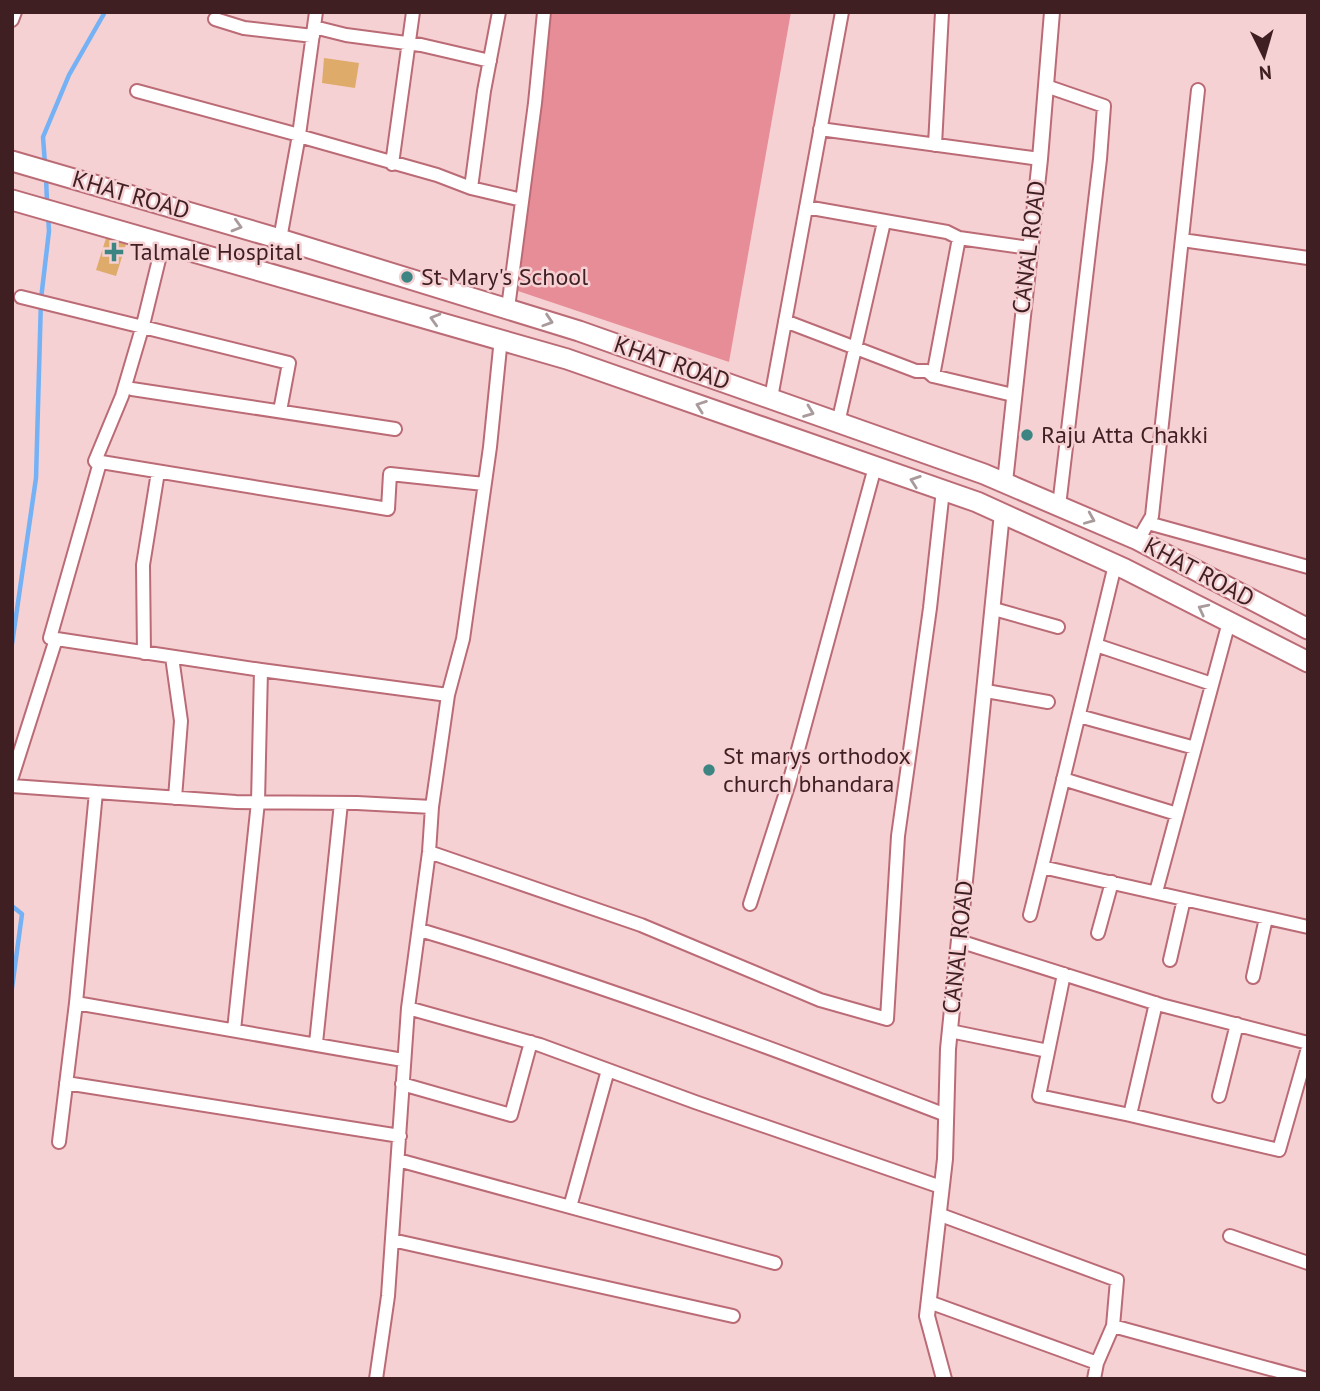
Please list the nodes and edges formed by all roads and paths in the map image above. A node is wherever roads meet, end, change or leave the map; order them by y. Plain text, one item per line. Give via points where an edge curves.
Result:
1 (15, 12) edge
2 (316, 12) edge
3 (413, 12) edge
4 (499, 12) edge
5 (544, 12) edge
6 (842, 12) edge
7 (942, 12) edge
8 (1052, 12) edge
9 (215, 19) dead end
10 (12, 20) edge
11 (313, 31) junction
12 (409, 44) junction
13 (490, 61) junction
14 (1046, 86) junction
15 (1198, 90) dead end
16 (137, 91) dead end
17 (820, 130) junction
18 (299, 136) junction
19 (935, 145) junction
20 (1040, 159) junction
21 (20, 163) edge
22 (392, 164) junction
23 (471, 188) junction
24 (522, 200) junction
25 (16, 201) edge
26 (806, 207) junction
27 (884, 222) junction
28 (959, 237) junction
29 (280, 239) junction
30 (1182, 240) junction
31 (163, 243) junction
32 (1029, 247) junction
33 (1308, 258) edge
34 (21, 297) dead end
35 (508, 308) junction
36 (785, 321) junction
37 (143, 325) junction
38 (501, 338) junction
39 (854, 349) junction
40 (933, 376) junction
41 (125, 386) junction
42 (1013, 395) junction
43 (771, 398) junction
44 (281, 411) junction
45 (838, 423) junction
46 (395, 429) dead end
47 (95, 461) junction
48 (875, 467) junction
49 (158, 472) junction
50 (1004, 482) junction
51 (484, 484) junction
52 (943, 490) junction
53 (1060, 506) junction
54 (1002, 513) junction
55 (1143, 531) junction
56 (1115, 565) junction
57 (1308, 567) edge
58 (994, 609) junction
59 (1229, 622) junction
60 (1058, 627) dead end
61 (1308, 629) edge
62 (56, 639) junction
63 (1096, 645) junction
64 (144, 653) junction
65 (172, 657) junction
66 (1308, 663) edge
67 (261, 670) junction
68 (1212, 684) junction
69 (986, 691) junction
70 (448, 695) junction
71 (1048, 702) dead end
72 (1079, 716) junction
73 (1195, 748) junction
74 (12, 777) edge
75 (1063, 779) junction
76 (12, 786) edge
77 (96, 792) junction
78 (176, 798) junction
79 (258, 802) junction
80 (341, 803) junction
81 (432, 807) junction
82 (1177, 814) junction
83 (429, 852) junction
84 (1042, 867) junction
85 (1112, 882) junction
86 (1156, 892) junction
87 (1184, 899) junction
88 (750, 904) dead end
89 (1031, 915) dead end
90 (1266, 918) junction
91 (1308, 927) edge
92 (420, 930) junction
93 (1098, 933) dead end
94 (959, 942) junction
95 (1170, 960) dead end
96 (1064, 974) junction
97 (1253, 977) dead end
98 (76, 1003) junction
99 (1156, 1003) junction
100 (408, 1008) junction
101 (1237, 1024) junction
102 (234, 1030) junction
103 (950, 1031) junction
104 (531, 1042) junction
105 (316, 1043) junction
106 (1308, 1045) edge
107 (1048, 1051) junction
108 (403, 1060) junction
109 (608, 1070) junction
110 (66, 1083) junction
111 (402, 1084) junction
112 (1219, 1096) dead end
113 (946, 1115) junction
114 (1130, 1115) junction
115 (400, 1136) junction
116 (59, 1142) dead end
117 (398, 1160) junction
118 (941, 1186) junction
119 (570, 1207) junction
120 (938, 1214) junction
121 (1230, 1236) dead end
122 (392, 1240) junction
123 (1308, 1263) edge
124 (775, 1264) dead end
125 (929, 1303) junction
126 (733, 1316) dead end
127 (1113, 1326) junction
128 (1097, 1363) junction
129 (376, 1379) edge
130 (944, 1379) edge
131 (1094, 1379) edge
132 (1307, 1379) edge

1 - 10 street
2 - 11 street
3 - 12 street
4 - 13 street
5 - 24 street
6 - 17 street
7 - 19 street
8 - 14 street, CANAL ROAD
9 - 11 street via 244,28
11 - 12 street
11 - 18 street
12 - 13 street
12 - 22 street
13 - 23 street
14 - 20 street, CANAL ROAD
14 - 53 street via 1104,106
15 - 30 street
16 - 18 street
17 - 19 street
17 - 26 street
18 - 22 street
18 - 29 street
19 - 20 street
20 - 32 street, CANAL ROAD
21 -> 29 highway, KHAT ROAD
22 - 23 street
23 - 24 street
24 - 35 street
25 - 31 highway, KHAT ROAD
26 - 27 street
26 - 36 street
27 - 28 street
27 - 39 street
28 - 32 street
28 - 40 street
29 - 35 highway, KHAT ROAD
30 - 33 street
30 - 55 street via 1152,516
31 - 37 street
38 -> 31 highway, KHAT ROAD
32 - 42 street, CANAL ROAD
34 - 37 street
35 - 38 highway
35 -> 43 highway, KHAT ROAD
36 - 39 street
36 - 43 street
37 - 41 street
37 - 44 street via 289,362
48 -> 38 highway, KHAT ROAD
38 - 51 street
39 - 40 street
39 - 45 street
40 - 42 street
41 - 44 street
41 - 47 street
42 - 50 street, CANAL ROAD
43 -> 45 highway, KHAT ROAD
44 - 46 street
45 - 50 highway, KHAT ROAD
47 - 49 street
47 - 62 street via 99,466 50,638
52 -> 48 highway, KHAT ROAD
48 - 88 street via 789,783
49 - 51 street via 388,509 390,474
49 - 64 street via 143,565
50 - 53 highway, KHAT ROAD
50 - 54 highway
51 - 70 street via 463,639
52 - 54 highway, KHAT ROAD
52 - 83 street via 898,835 887,1019 820,1000 640,925
53 -> 55 highway, KHAT ROAD
54 - 56 highway, KHAT ROAD
54 - 58 street, CANAL ROAD
55 - 57 street
55 - 61 highway, KHAT ROAD
59 -> 56 highway, KHAT ROAD
56 - 63 street
58 - 60 street
58 - 69 street, CANAL ROAD
59 - 66 highway, KHAT ROAD
59 - 68 street
62 - 64 street
62 - 74 street
63 - 68 street
63 - 72 street
64 - 65 street
65 - 67 street
65 - 78 street via 181,721
67 - 70 street
67 - 79 street
68 - 73 street
69 - 71 street
69 - 94 street, CANAL ROAD
70 - 81 street
72 - 73 street
72 - 75 street
73 - 82 street
75 - 82 street
75 - 84 street
76 - 77 street
77 - 78 street
77 - 98 street
78 - 79 street
79 - 80 street
79 - 102 street
80 - 81 street
80 - 105 street
81 - 83 street
82 - 86 street
83 - 92 street
84 - 85 street
84 - 89 street
85 - 86 street
85 - 93 street
86 - 87 street
87 - 90 street
87 - 95 street
90 - 91 street
90 - 97 street
92 - 100 street
92 - 113 street via 648,1004
94 - 96 street
94 - 103 street, CANAL ROAD
96 - 99 street
96 - 107 street
98 - 102 street
98 - 110 street
99 - 101 street
99 - 114 street
100 - 104 street
100 - 108 street
101 - 106 street
101 - 112 street
102 - 105 street
103 - 107 street
103 - 113 street, CANAL ROAD
104 - 109 street
104 - 111 street via 511,1115
105 - 108 street
106 - 114 street via 1279,1150
107 - 114 street via 1039,1097
108 - 111 street
109 - 118 street
109 - 119 street
110 - 115 street
110 - 116 street
111 - 115 street
113 - 118 street, CANAL ROAD
115 - 117 street
117 - 119 street
117 - 122 street
118 - 120 street, CANAL ROAD
119 - 124 street
120 - 125 street, CANAL ROAD
120 - 127 street via 1116,1280
121 - 123 street
122 - 126 street
122 - 129 street
125 - 128 street
125 - 130 street, CANAL ROAD via 927,1316
127 - 128 street
127 - 132 street
128 - 131 street

